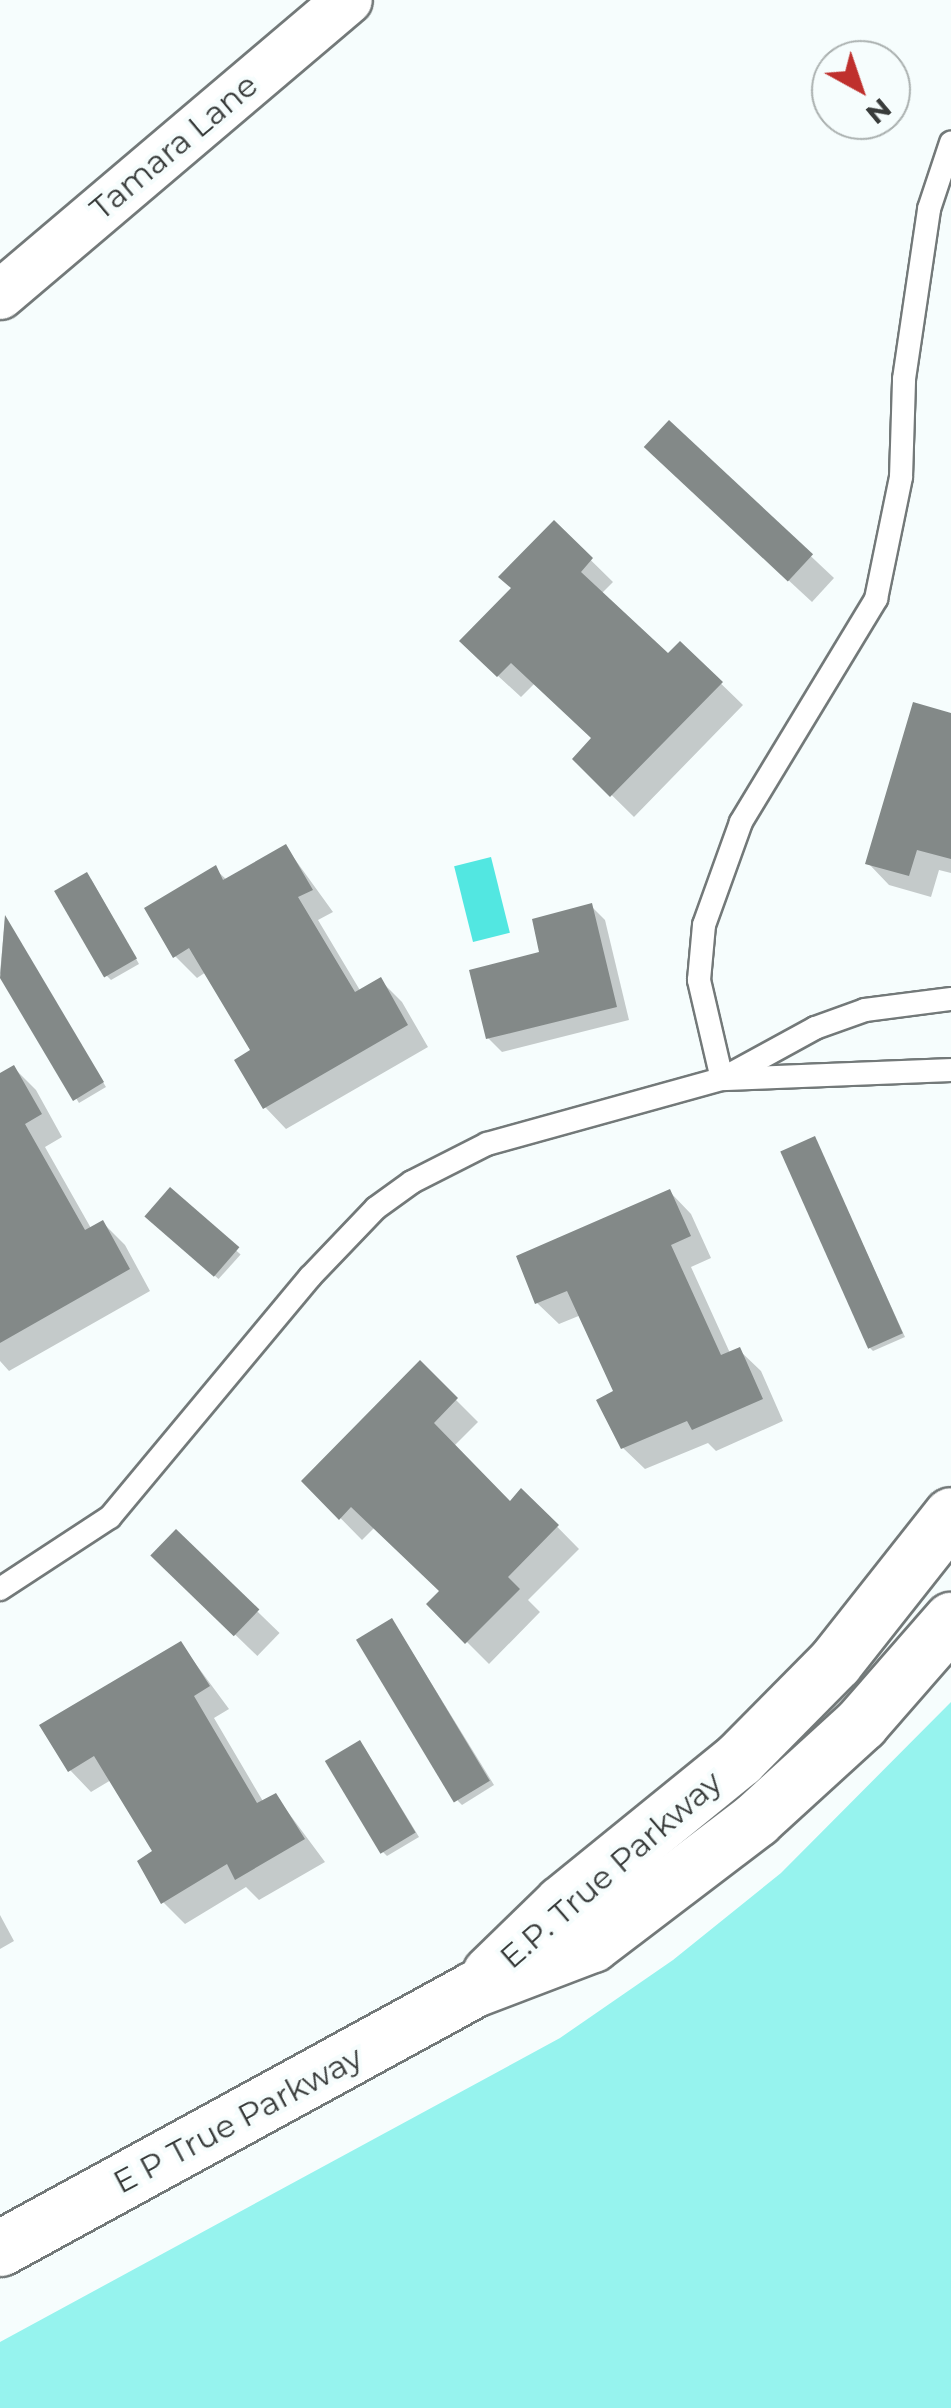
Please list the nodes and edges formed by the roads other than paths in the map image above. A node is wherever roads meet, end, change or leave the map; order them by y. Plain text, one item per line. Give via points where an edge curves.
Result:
1 (348, 0) edge
2 (951, 142) edge
3 (0, 295) edge
4 (951, 999) edge
5 (951, 1070) edge
6 (722, 1080) junction
7 (951, 1515) edge
8 (0, 1589) edge
9 (951, 1620) edge
10 (474, 1989) junction
11 (0, 2248) edge

1 - 3 street, Tamara Lane
2 - 6 lane via 929,209 904,379 901,477 876,599 740,822 704,925 698,980
4 - 6 lane via 865,1010 815,1028
5 - 6 lane
6 - 8 lane via 488,1144 412,1182 376,1208 310,1277 110,1517
7 - 10 main road, E.P. True Parkway via 835,1662 740,1758 562,1903
9 - 10 main road, E.P. True Parkway via 861,1723 661,1896 592,1944
10 - 11 main road, E P True Parkway

